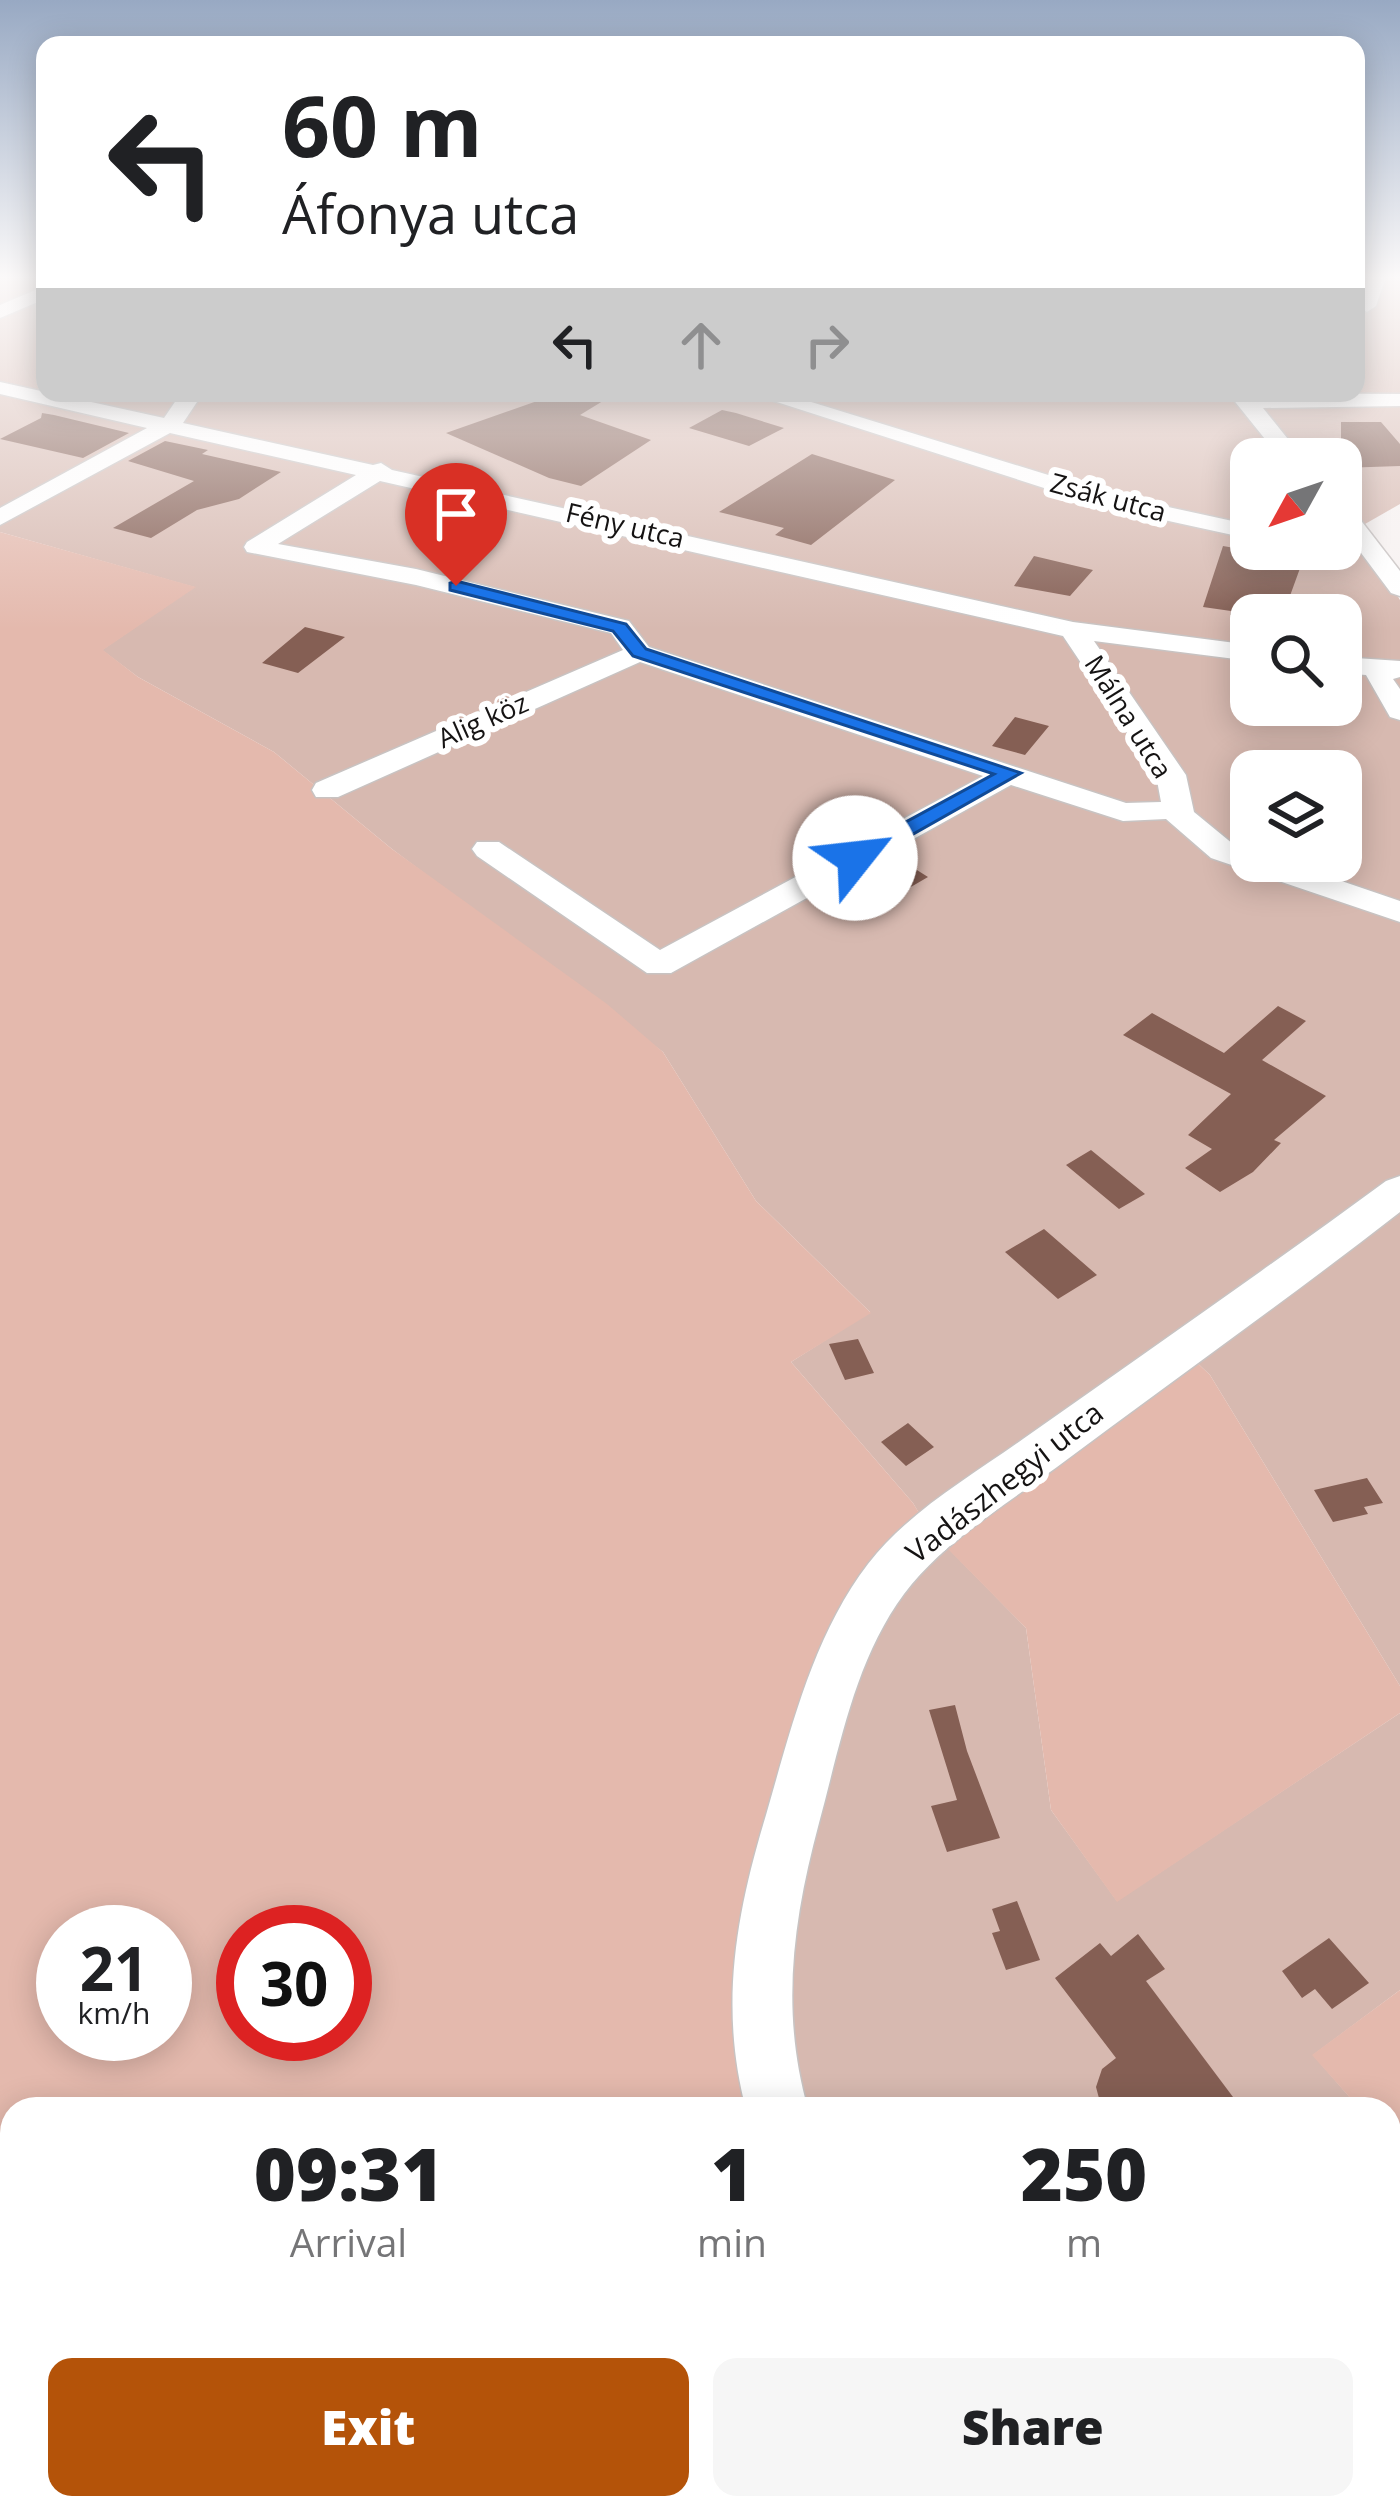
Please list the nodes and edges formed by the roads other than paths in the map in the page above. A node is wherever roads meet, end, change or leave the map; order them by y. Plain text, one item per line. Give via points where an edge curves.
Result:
1 (1365, 400) edge
2 (1400, 400) edge
3 (69, 402) edge
4 (186, 402) edge
5 (789, 402) edge
6 (1245, 402) edge
7 (172, 423) junction
8 (1275, 438) edge
9 (380, 470) junction
10 (0, 518) edge
11 (1230, 528) edge
12 (1362, 536) edge
13 (1362, 555) edge
14 (1381, 559) junction
15 (1400, 588) edge
16 (1072, 630) junction
17 (1230, 650) edge
18 (639, 652) junction
19 (1391, 669) edge
20 (1400, 711) edge
21 (1011, 773) junction
22 (327, 790) dead end
23 (1175, 808) junction
24 (488, 849) dead end
25 (1400, 912) edge
26 (1400, 1191) edge
27 (774, 2097) edge

1 - 2 street
3 - 7 street, Fény utca
4 - 7 street
5 - 11 street, Zsák utca via 1108,502
6 - 8 street
7 - 9 street, Fény utca
7 - 10 street
9 - 16 street, Fény utca
9 - 18 street via 256,548 620,627
12 - 14 street
13 - 14 street
14 - 15 street
16 - 17 street, Fény utca
16 - 23 street, Málna utca via 1171,775
18 - 21 street
18 - 22 street, Alig köz
19 - 20 street via 1379,679
21 - 23 street via 1123,812
21 - 24 street via 659,965
23 - 25 street via 1222,851
26 - 27 street, Vadászhegyi utca via 1001,1482 887,1578 829,1699 767,1916 759,2023

